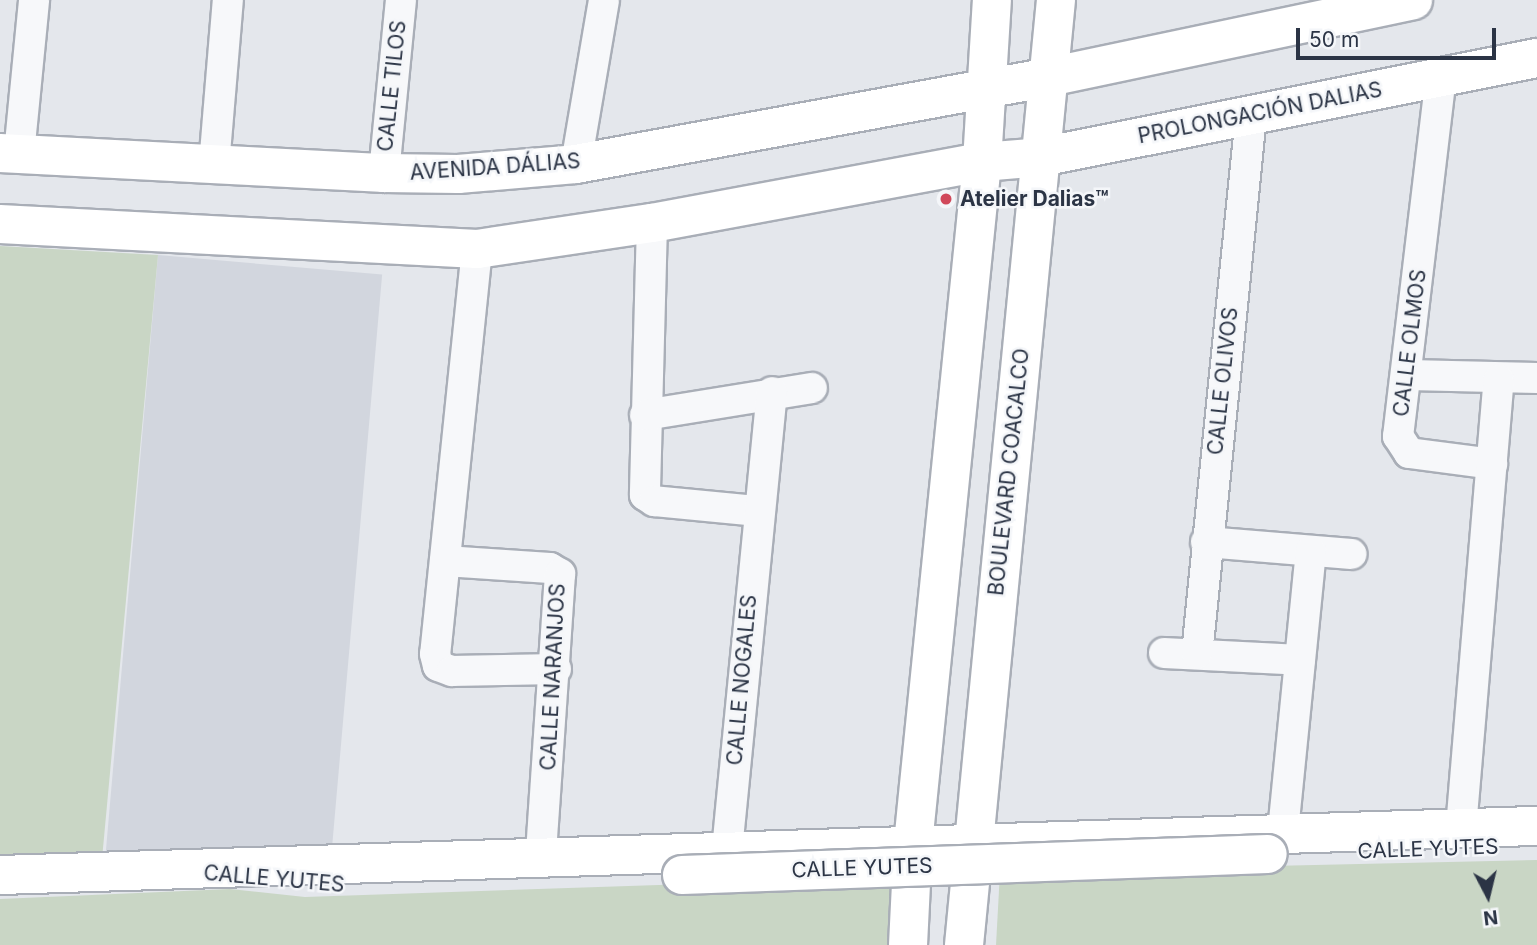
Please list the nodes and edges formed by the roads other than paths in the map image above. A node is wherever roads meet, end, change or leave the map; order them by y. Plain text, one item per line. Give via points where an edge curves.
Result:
1 (34, 0) edge
2 (228, 0) edge
3 (401, 0) edge
4 (604, 0) edge
5 (992, 0) edge
6 (1056, 0) edge
7 (1413, 0) edge
8 (1351, 7) edge
9 (1537, 58) edge
10 (1441, 76) junction
11 (1049, 77) junction
12 (984, 89) junction
13 (1251, 116) junction
14 (10, 154) edge
15 (1041, 156) junction
16 (982, 162) junction
17 (576, 164) junction
18 (214, 165) junction
19 (384, 173) junction
20 (652, 223) junction
21 (0, 224) edge
22 (477, 250) junction
23 (1409, 375) junction
24 (1537, 378) edge
25 (1499, 380) junction
26 (812, 388) dead end
27 (772, 392) junction
28 (645, 415) junction
29 (1492, 464) junction
30 (757, 511) junction
31 (1206, 542) junction
32 (1311, 551) junction
33 (1352, 554) dead end
34 (445, 561) junction
35 (1164, 653) dead end
36 (1197, 654) junction
37 (1300, 660) junction
38 (556, 669) junction
39 (1537, 826) edge
40 (1461, 828) junction
41 (972, 841) junction
42 (1275, 843) junction
43 (913, 844) junction
44 (1537, 845) edge
45 (727, 850) junction
46 (541, 854) junction
47 (187, 870) junction
48 (0, 875) edge
49 (908, 945) edge
50 (964, 945) edge

1 - 14 street
2 - 18 street
3 - 19 street, CALLE TILOS
4 - 17 street
5 - 12 main road
6 - 11 main road, BOULEVARD COACALCO
7 - 8 main road
8 - 11 main road
9 - 10 main road, PROLONGACIÓN DALIAS
10 - 13 main road, PROLONGACIÓN DALIAS
10 - 23 street, CALLE OLMOS
11 - 12 main road
11 - 15 main road, BOULEVARD COACALCO
12 - 16 main road
12 - 17 main road, AVENIDA DÁLIAS
13 - 15 main road, PROLONGACIÓN DALIAS
13 - 31 street, CALLE OLIVOS
14 - 18 main road, AVENIDA DÁLIAS
15 - 16 main road, PROLONGACIÓN DALIAS
15 - 41 main road, BOULEVARD COACALCO
16 - 20 main road
16 - 43 main road
17 - 19 main road, AVENIDA DÁLIAS via 457,174
18 - 19 main road, AVENIDA DÁLIAS
20 - 22 main road
20 - 28 street
21 - 22 main road
22 - 34 street
23 - 25 street
23 - 29 street, CALLE OLMOS via 1401,445 1409,453
24 - 25 street
25 - 29 street
26 - 27 street
27 - 28 street
27 - 30 street, CALLE NOGALES
28 - 30 street via 645,495 654,501
29 - 40 street
30 - 45 street, CALLE NOGALES
31 - 32 street
31 - 36 street, CALLE OLIVOS
32 - 33 street
32 - 37 street
34 - 38 street, CALLE NARANJOS via 550,568 561,574
34 - 38 street via 435,654 438,666 452,671
35 - 36 street
36 - 37 street
37 - 42 street
38 - 46 street, CALLE NARANJOS
39 - 40 main road, CALLE YUTES
40 - 42 main road, CALLE YUTES
41 - 42 main road, CALLE YUTES
41 - 43 main road, CALLE YUTES
41 - 50 main road, BOULEVARD COACALCO
42 - 44 main road, CALLE YUTES
42 - 47 main road, CALLE YUTES, bridge via 330,887
43 - 45 main road, CALLE YUTES
43 - 49 main road
45 - 46 main road, CALLE YUTES
46 - 47 main road, CALLE YUTES
47 - 48 main road, CALLE YUTES

